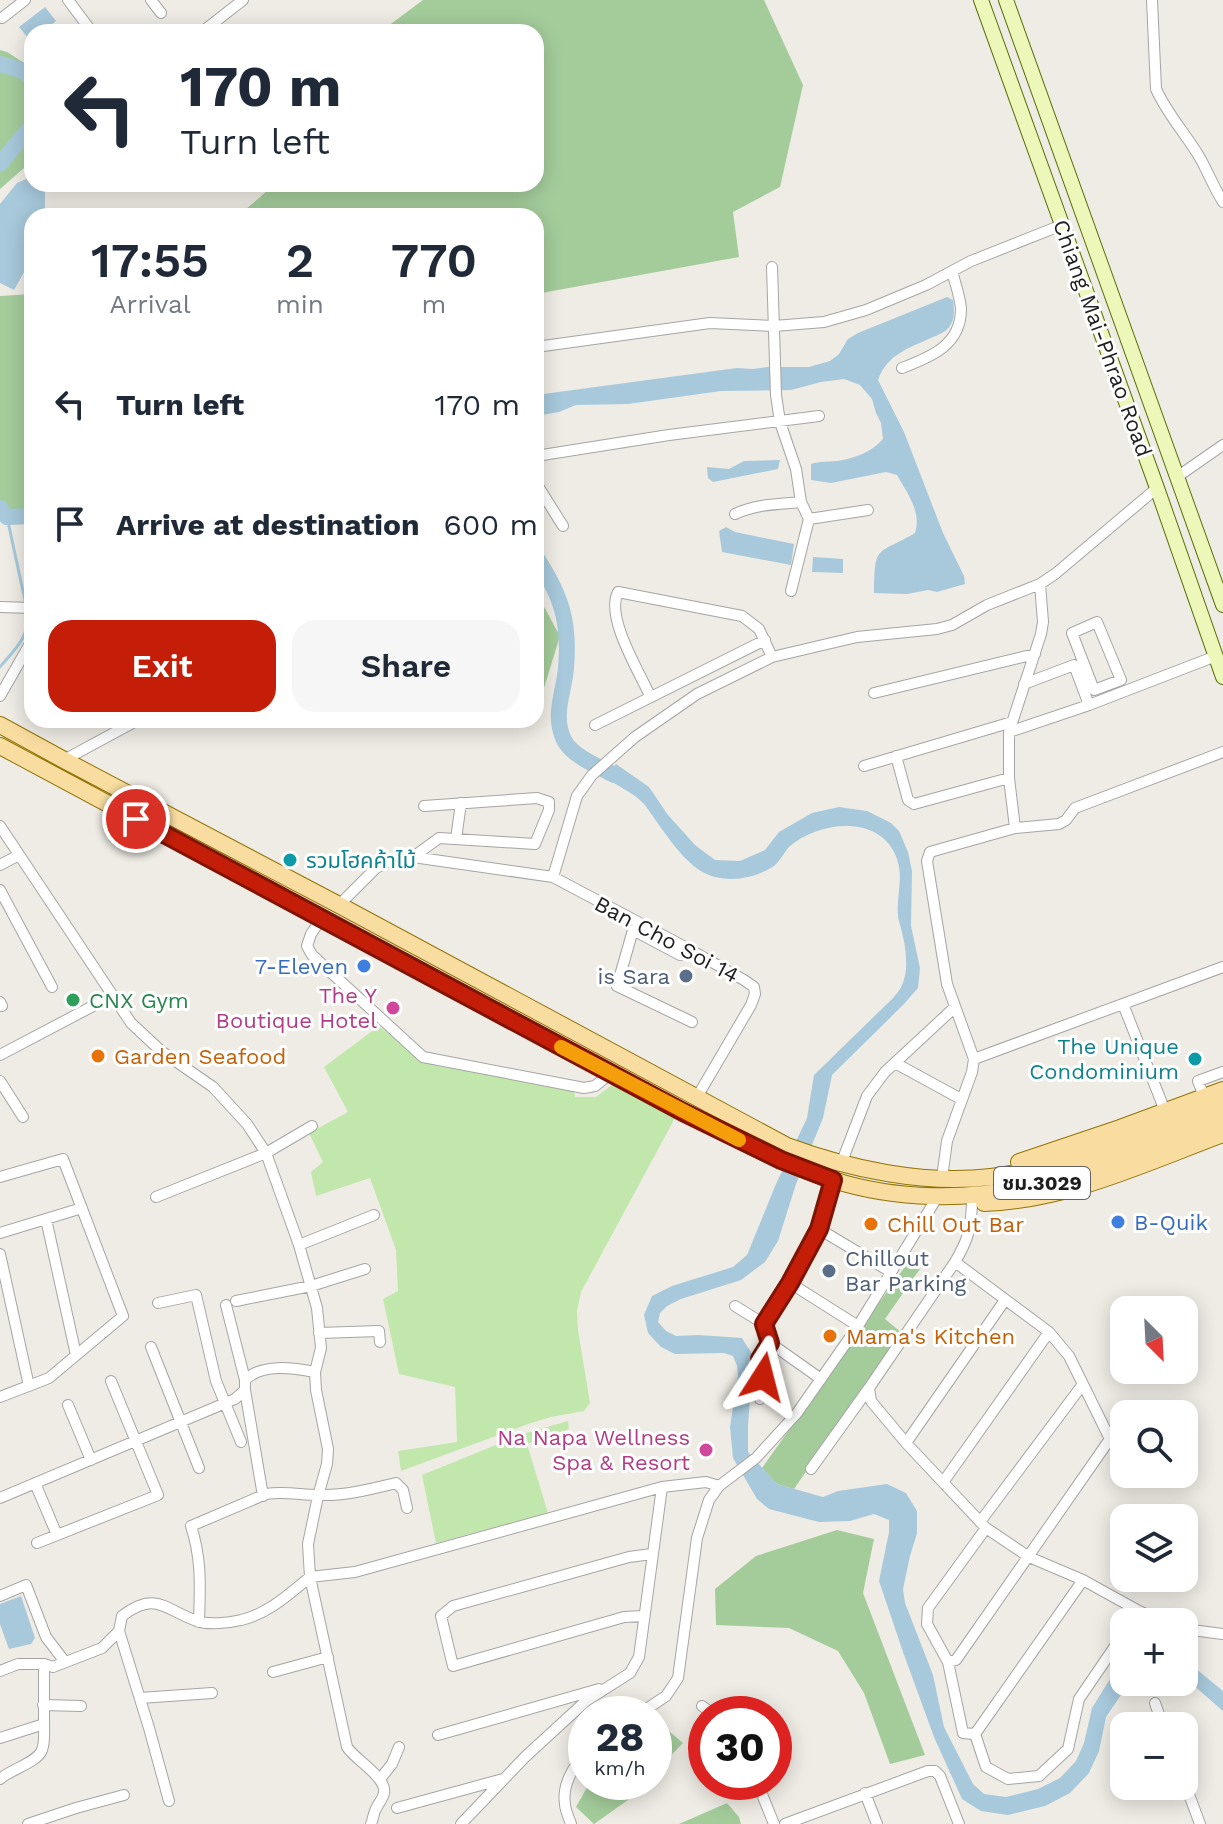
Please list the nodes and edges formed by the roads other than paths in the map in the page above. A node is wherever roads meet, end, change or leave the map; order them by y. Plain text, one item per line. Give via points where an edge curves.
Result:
1 (25, 0) edge
2 (68, 0) edge
3 (151, 0) edge
4 (243, 0) edge
5 (981, 0) edge
6 (1006, 0) edge
7 (1152, 0) edge
8 (161, 13) dead end
9 (2, 18) dead end
10 (86, 24) edge
11 (212, 24) edge
12 (1223, 202) edge
13 (1062, 225) junction
14 (772, 267) dead end
15 (952, 271) junction
16 (774, 326) junction
17 (544, 346) edge
18 (902, 368) dead end
19 (819, 416) dead end
20 (780, 422) junction
21 (1223, 445) edge
22 (544, 455) edge
23 (1177, 477) junction
24 (1157, 488) junction
25 (544, 496) edge
26 (801, 502) junction
27 (868, 510) dead end
28 (735, 514) dead end
29 (809, 519) junction
30 (563, 526) dead end
31 (1040, 584) junction
32 (791, 591) dead end
33 (1223, 605) edge
34 (0, 607) edge
35 (24, 607) edge
36 (765, 640) junction
37 (24, 654) edge
38 (1035, 654) junction
39 (1216, 656) junction
40 (772, 657) junction
41 (1223, 677) edge
42 (1121, 680) junction
43 (1024, 684) junction
44 (1125, 691) junction
45 (874, 693) dead end
46 (0, 696) edge
47 (650, 696) junction
48 (1089, 705) junction
49 (0, 725) edge
50 (595, 725) dead end
51 (1010, 727) junction
52 (123, 728) edge
53 (0, 746) edge
54 (1223, 752) edge
55 (896, 756) junction
56 (64, 760) junction
57 (864, 766) dead end
58 (1009, 778) junction
59 (461, 803) junction
60 (424, 806) dead end
61 (0, 826) edge
62 (1015, 828) junction
63 (456, 839) junction
64 (19, 855) junction
65 (413, 857) junction
66 (0, 865) edge
67 (553, 877) junction
68 (0, 890) edge
69 (339, 905) junction
70 (321, 919) junction
71 (685, 947) junction
72 (1223, 967) edge
73 (52, 987) dead end
74 (112, 996) junction
75 (1123, 1004) junction
76 (955, 1007) junction
77 (692, 1022) dead end
78 (0, 1055) edge
79 (974, 1059) junction
80 (895, 1063) junction
81 (1223, 1072) edge
82 (611, 1073) junction
83 (0, 1081) edge
84 (1223, 1090) edge
85 (697, 1097) junction
86 (1204, 1097) junction
87 (961, 1099) junction
88 (1223, 1104) edge
89 (1165, 1111) junction
90 (23, 1117) dead end
91 (1223, 1118) edge
92 (312, 1126) dead end
93 (1223, 1134) edge
94 (266, 1153) junction
95 (784, 1153) junction
96 (811, 1163) junction
97 (841, 1164) junction
98 (0, 1177) edge
99 (947, 1178) junction
100 (833, 1180) junction
101 (938, 1196) junction
102 (156, 1197) dead end
103 (972, 1203) junction
104 (82, 1208) junction
105 (374, 1215) dead end
106 (46, 1219) junction
107 (819, 1229) junction
108 (0, 1233) edge
109 (299, 1245) junction
110 (0, 1254) edge
111 (955, 1262) junction
112 (365, 1269) dead end
113 (891, 1272) junction
114 (790, 1283) junction
115 (311, 1286) junction
116 (1005, 1300) junction
117 (158, 1303) dead end
118 (735, 1306) dead end
119 (764, 1324) junction
120 (858, 1326) junction
121 (1049, 1332) junction
122 (319, 1333) junction
123 (380, 1342) dead end
124 (770, 1343) junction
125 (151, 1347) dead end
126 (76, 1355) junction
127 (315, 1372) junction
128 (821, 1379) junction
129 (111, 1381) dead end
130 (1083, 1384) junction
131 (245, 1385) junction
132 (29, 1386) junction
133 (869, 1388) junction
134 (0, 1397) edge
135 (760, 1399) dead end
136 (226, 1403) junction
137 (68, 1405) dead end
138 (181, 1422) junction
139 (135, 1441) junction
140 (241, 1442) dead end
141 (906, 1443) junction
142 (91, 1460) junction
143 (199, 1468) dead end
144 (811, 1469) dead end
145 (944, 1481) junction
146 (35, 1483) junction
147 (722, 1483) junction
148 (662, 1487) junction
149 (263, 1496) junction
150 (318, 1496) junction
151 (0, 1498) edge
152 (407, 1508) dead end
153 (983, 1525) junction
154 (57, 1535) junction
155 (37, 1543) dead end
156 (652, 1554) junction
157 (1029, 1557) junction
158 (310, 1577) junction
159 (1083, 1580) junction
160 (0, 1596) edge
161 (1134, 1608) edge
162 (643, 1616) junction
163 (199, 1622) junction
164 (119, 1631) junction
165 (1198, 1631) edge
166 (1223, 1634) edge
167 (1110, 1654) edge
168 (328, 1657) junction
169 (65, 1662) junction
170 (948, 1662) junction
171 (44, 1664) junction
172 (0, 1671) edge
173 (273, 1672) dead end
174 (612, 1685) junction
175 (212, 1693) dead end
176 (666, 1696) edge
177 (140, 1698) junction
178 (1155, 1703) dead end
179 (43, 1705) junction
180 (81, 1706) dead end
181 (1158, 1712) edge
182 (44, 1724) junction
183 (975, 1734) junction
184 (438, 1735) dead end
185 (0, 1738) edge
186 (399, 1747) dead end
187 (0, 1779) edge
188 (380, 1779) junction
189 (504, 1779) junction
190 (568, 1781) edge
191 (865, 1793) junction
192 (124, 1795) dead end
193 (764, 1800) edge
194 (1191, 1800) edge
195 (169, 1801) dead end
196 (397, 1808) dead end
197 (28, 1824) edge
198 (371, 1824) edge
199 (461, 1824) edge
200 (571, 1824) edge
201 (774, 1824) edge
202 (785, 1824) edge
203 (877, 1824) edge
204 (959, 1824) edge
205 (1200, 1824) edge

1 - 9 street
2 - 10 street
3 - 8 street
4 - 11 street
5 - 13 main road, Chiang Mai-Phrao Road
6 - 23 main road, Chiang Mai-Phrao Road
7 - 12 street via 1156,89
13 - 15 street
13 - 24 main road, Chiang Mai-Phrao Road
14 - 16 street
15 - 16 street via 866,310 824,322
15 - 18 street via 961,306 953,336 945,347
16 - 17 street via 710,323
16 - 20 street
19 - 20 street
20 - 22 street
20 - 26 street
21 - 23 street
23 - 24 main road
23 - 33 main road, Chiang Mai-Phrao Road
24 - 31 street
24 - 39 main road, Chiang Mai-Phrao Road
25 - 30 street
26 - 28 street
26 - 29 street
27 - 29 street
29 - 32 street
31 - 38 street via 1043,622
31 - 40 street via 952,625 857,637
34 - 35 street
36 - 40 street
36 - 47 street
36 - 47 street via 742,616 618,592 614,600 620,630
37 - 46 street
38 - 43 street
38 - 45 street
39 - 41 main road, Chiang Mai-Phrao Road
39 - 44 street
40 - 67 street via 697,694 592,775 577,796
42 - 42 street via 1094,690 1072,633 1097,622
42 - 44 street
43 - 48 street via 1074,665
43 - 51 street
44 - 48 street
47 - 50 street
48 - 51 street
49 - 56 main road, ชม.3029
51 - 55 street
51 - 58 street
52 - 56 street
53 - 70 main road, ชม.3029
54 - 62 street via 1075,808 1059,824
55 - 57 street
55 - 58 street via 908,800 914,804
56 - 69 main road, ชม.3029
58 - 62 street
59 - 60 street
59 - 63 street
59 - 63 street via 537,798 549,802 549,810 535,844
61 - 64 street
62 - 76 street via 930,852 927,861 944,970
63 - 65 street via 439,838
64 - 66 street
64 - 74 street
65 - 67 street, Ban Cho Soi 14
65 - 69 street via 376,868
67 - 71 street, Ban Cho Soi 14
68 - 73 street
69 - 85 main road, ชม.3029
70 - 82 main road, ชม.3029
70 - 82 street via 307,946 312,955 423,1057 584,1088
71 - 77 street via 680,955 633,930 617,986
71 - 85 street, Ban Cho Soi 14 via 744,980 755,994
72 - 75 street
74 - 78 street
74 - 94 street via 161,1051 213,1087
75 - 79 street
75 - 89 street
76 - 79 street
76 - 80 street
79 - 87 street
80 - 87 street
80 - 97 street via 867,1096
81 - 86 street via 1198,1081
82 - 95 main road, ชม.3029 via 683,1112
83 - 90 street
84 - 86 main road
85 - 95 main road, ชม.3029
86 - 89 main road
87 - 99 street via 947,1141
88 - 99 main road, ชม.3029 via 1048,1166
89 - 99 main road via 1044,1155
91 - 101 main road, ชม.3029 via 1056,1180
92 - 94 street
93 - 103 main road via 1074,1189
94 - 102 street
94 - 109 street
95 - 96 main road, ชม.3029
96 - 97 main road, ชม.3029
96 - 100 main road, ชม.3029
97 - 99 main road, ชม.3029
98 - 104 street via 63,1159
100 - 101 main road, ชม.3029 via 883,1192
100 - 107 street
101 - 103 main road
101 - 113 street
103 - 111 street via 967,1241
104 - 106 street
104 - 126 street via 123,1316
105 - 109 street
106 - 108 street
106 - 126 street
107 - 113 street
107 - 114 street
109 - 115 street
110 - 132 street
111 - 116 street
111 - 133 street
112 - 115 street
113 - 120 street
114 - 119 street
114 - 120 street
115 - 122 street
115 - 131 street via 231,1303
116 - 121 street
116 - 141 street
117 - 136 street via 196,1295
118 - 119 street
119 - 124 street
120 - 128 street
121 - 130 street
121 - 145 street
122 - 123 street via 379,1331
122 - 127 street
124 - 128 street
124 - 135 street via 760,1359
125 - 138 street
126 - 132 street via 49,1378
127 - 131 street via 252,1373
127 - 150 street via 328,1449
128 - 147 street via 756,1458
129 - 139 street
130 - 153 street
130 - 157 street via 1110,1439
131 - 136 street
131 - 149 street
132 - 134 street
133 - 141 street via 871,1401
133 - 144 street
136 - 138 street
136 - 140 street
137 - 142 street
138 - 139 street
138 - 143 street
139 - 142 street
139 - 154 street via 158,1495
141 - 145 street
142 - 146 street
145 - 153 street
146 - 151 street
146 - 154 street
147 - 148 street
147 - 176 street via 709,1500 697,1538 678,1678
148 - 156 street
148 - 158 street via 355,1572
149 - 150 street
149 - 163 street via 191,1526 200,1562
150 - 152 street via 396,1483
150 - 158 street via 308,1544
153 - 157 street
153 - 170 street via 928,1608 927,1624
154 - 155 street
156 - 162 street
156 - 162 street via 453,1606 441,1616 453,1666
157 - 159 street
157 - 170 street via 956,1660
158 - 163 street via 257,1615
158 - 168 street
159 - 161 street
159 - 183 street
160 - 169 street via 26,1585 46,1637
162 - 174 street via 639,1657 630,1673
163 - 164 street via 155,1602 122,1616
164 - 169 street via 102,1648
164 - 177 street
165 - 166 street
167 - 183 street via 1079,1699 1068,1749 1039,1776 1008,1779 986,1767
168 - 173 street
168 - 188 street via 347,1747
169 - 171 street
170 - 183 street via 963,1733
171 - 172 street via 18,1664
171 - 179 street
174 - 184 street
174 - 189 street via 586,1701
175 - 177 street
177 - 195 street
178 - 181 street
179 - 180 street
179 - 182 street
182 - 185 street
182 - 187 street via 40,1754
186 - 188 street
188 - 198 street via 384,1793
189 - 196 street
189 - 199 street
190 - 200 street via 565,1804
191 - 202 street
191 - 203 street
191 - 204 street via 935,1771
192 - 197 street
193 - 201 street
194 - 205 street

